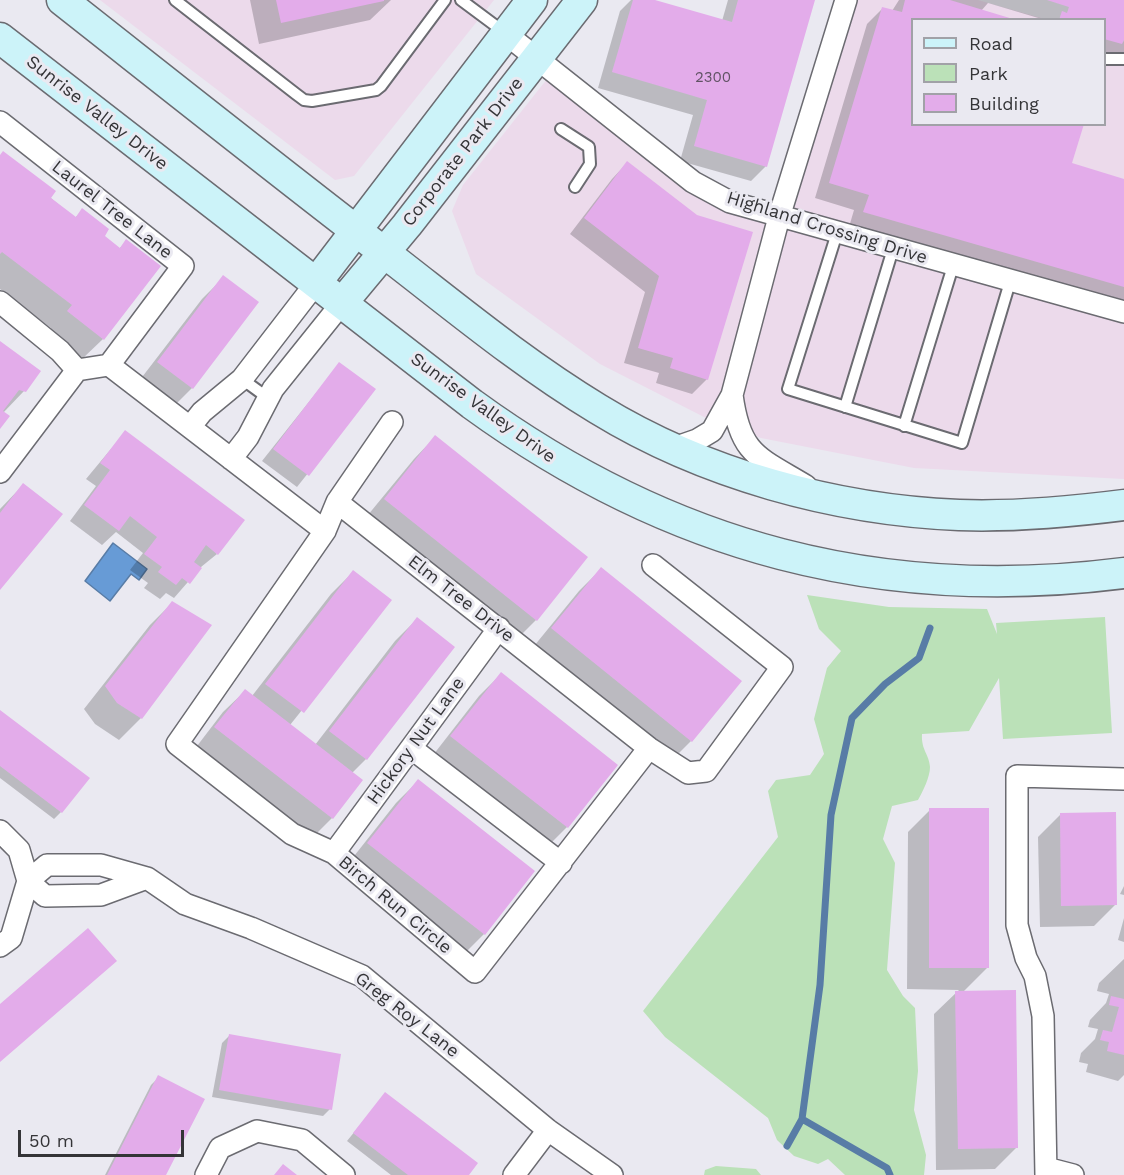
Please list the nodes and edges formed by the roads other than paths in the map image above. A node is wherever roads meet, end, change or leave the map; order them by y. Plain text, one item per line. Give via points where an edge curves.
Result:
1 (62, 0) edge
2 (175, 0) edge
3 (445, 0) edge
4 (461, 0) edge
5 (532, 0) edge
6 (582, 0) edge
7 (846, 0) edge
8 (506, 34) junction
9 (0, 38) edge
10 (536, 57) junction
11 (1106, 59) edge
12 (1124, 59) edge
13 (0, 122) edge
14 (561, 129) dead end
15 (575, 187) dead end
16 (779, 217) junction
17 (356, 230) junction
18 (837, 233) junction
19 (893, 249) junction
20 (384, 252) junction
21 (953, 266) junction
22 (1010, 282) junction
23 (316, 283) junction
24 (0, 302) edge
25 (342, 303) junction
26 (1124, 312) edge
27 (109, 365) junction
28 (77, 370) junction
29 (242, 379) junction
30 (732, 395) junction
31 (268, 398) junction
32 (845, 407) junction
33 (392, 422) dead end
34 (904, 426) junction
35 (190, 428) junction
36 (674, 448) junction
37 (231, 459) junction
38 (0, 472) edge
39 (823, 495) junction
40 (337, 502) junction
41 (1124, 505) edge
42 (325, 531) junction
43 (653, 565) dead end
44 (1124, 573) edge
45 (499, 628) junction
46 (411, 748) junction
47 (649, 748) junction
48 (1124, 779) edge
49 (0, 831) edge
50 (334, 853) junction
51 (561, 863) junction
52 (147, 878) junction
53 (28, 881) junction
54 (0, 946) edge
55 (548, 1130) junction
56 (1046, 1172) edge
57 (206, 1175) edge
58 (344, 1175) edge
59 (514, 1175) edge
60 (612, 1175) edge
61 (1073, 1175) edge

1 - 17 main road via 91,17
2 - 3 lane via 304,100 376,90
4 - 8 lane
5 - 8 main road, Corporate Park Drive
6 - 10 main road, Corporate Park Drive
7 - 16 street
8 - 10 street, Highland Crossing Drive
8 - 17 main road, Corporate Park Drive
9 - 23 main road, Sunrise Valley Drive
10 - 16 street, Highland Crossing Drive via 693,182 730,202
10 - 20 main road, Corporate Park Drive
11 - 12 lane
13 - 27 street, Laurel Tree Lane via 183,266
14 - 15 lane via 589,147 590,164
16 - 18 street, Highland Crossing Drive
16 - 30 street
17 - 20 main road
17 - 23 main road, Corporate Park Drive
18 - 19 street, Highland Crossing Drive
18 - 32 lane via 788,389
19 - 21 street, Highland Crossing Drive
19 - 32 lane
20 - 25 main road, Corporate Park Drive
20 - 36 main road via 562,386 608,415
21 - 22 street, Highland Crossing Drive
21 - 34 lane
22 - 26 street, Highland Crossing Drive
22 - 34 lane via 962,443
23 - 25 main road, Sunrise Valley Drive
23 - 29 street
24 - 28 street
25 - 31 street
25 - 44 main road, Sunrise Valley Drive via 540,452 638,504 725,538 831,566 936,581 1010,583
27 - 28 street
27 - 35 street
28 - 38 street
29 - 31 lane
29 - 35 street via 202,412
30 - 36 street via 712,431
30 - 39 street via 737,428 752,452
31 - 37 street via 248,437
32 - 34 lane
33 - 40 street
35 - 37 street
36 - 39 main road via 758,480
37 - 42 street
39 - 41 main road via 895,509 956,515 1041,514
40 - 42 street
40 - 45 street, Elm Tree Drive
42 - 50 street, Birch Run Circle via 177,744 292,834
43 - 47 street, Elm Tree Drive via 782,667 706,771 688,773
45 - 46 street, Hickory Nut Lane
45 - 47 street, Elm Tree Drive
46 - 50 street, Hickory Nut Lane
46 - 51 street
47 - 51 street, Birch Run Circle
48 - 56 street via 1017,776 1017,925 1035,976 1043,1016
49 - 53 street via 19,850
50 - 51 street, Birch Run Circle via 475,972
52 - 53 street, Greg Roy Lane via 101,865 47,865
52 - 53 street via 100,895 45,896
52 - 55 street, Greg Roy Lane via 185,904 362,976
53 - 54 street via 11,938
55 - 59 street
55 - 60 street, Greg Roy Lane
56 - 61 street
57 - 58 street via 220,1148 257,1131 302,1140

